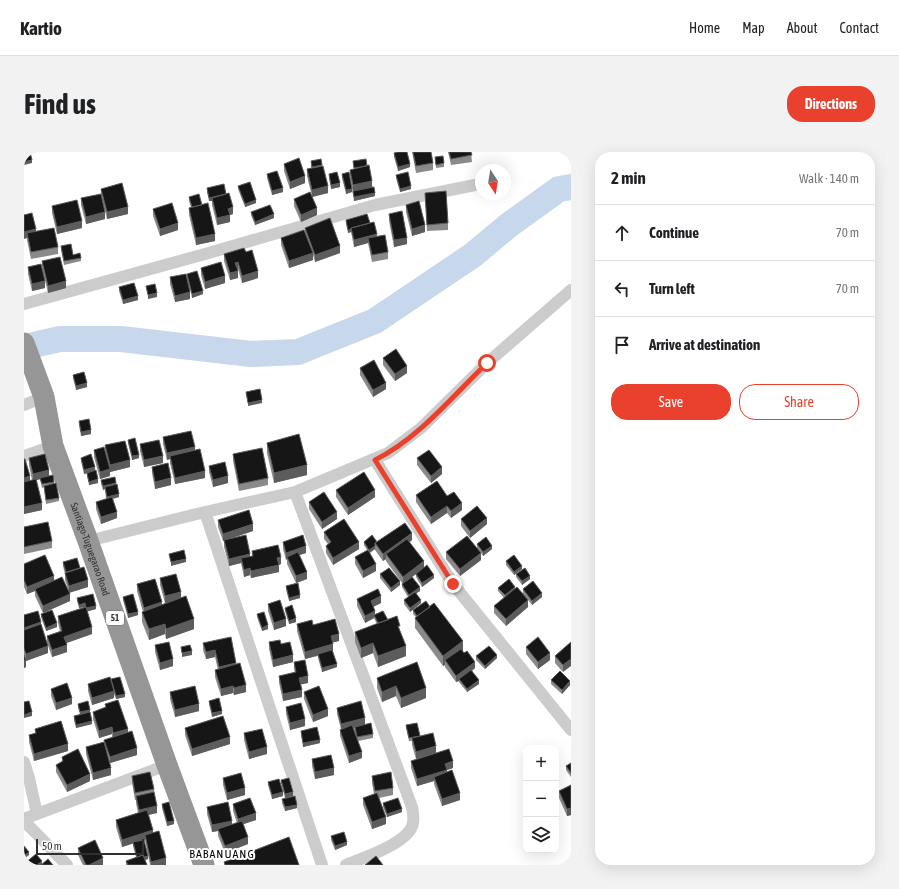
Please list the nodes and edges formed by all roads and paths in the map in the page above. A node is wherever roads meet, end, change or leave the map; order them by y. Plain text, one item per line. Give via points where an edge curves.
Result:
1 (475, 185) dead end
2 (571, 290) edge
3 (24, 304) edge
4 (24, 344) edge
5 (44, 397) junction
6 (24, 405) edge
7 (53, 446) junction
8 (24, 456) edge
9 (375, 460) junction
10 (295, 492) junction
11 (205, 512) junction
12 (88, 541) junction
13 (571, 730) edge
14 (24, 762) edge
15 (167, 765) junction
16 (37, 814) junction
17 (24, 820) edge
18 (67, 865) edge
19 (204, 865) edge
20 (322, 865) edge
21 (346, 865) edge

1 - 3 street via 375,205
2 - 9 street via 487,363 421,428
4 - 5 highway, Santiago-Tuguegarao Road / 51
5 - 6 street
5 - 7 highway, Santiago-Tuguegarao Road / 51
7 - 8 street
7 - 12 highway, Santiago-Tuguegarao Road / 51
9 - 10 street
9 - 13 street via 453,584
10 - 11 street
10 - 21 street via 412,807 413,823 409,832 397,842
11 - 12 street
11 - 20 street
12 - 15 highway, Santiago-Tuguegarao Road / 51
14 - 16 street
15 - 16 street
15 - 19 highway, Santiago-Tuguegarao Road / 51
16 - 17 street
17 - 18 street

